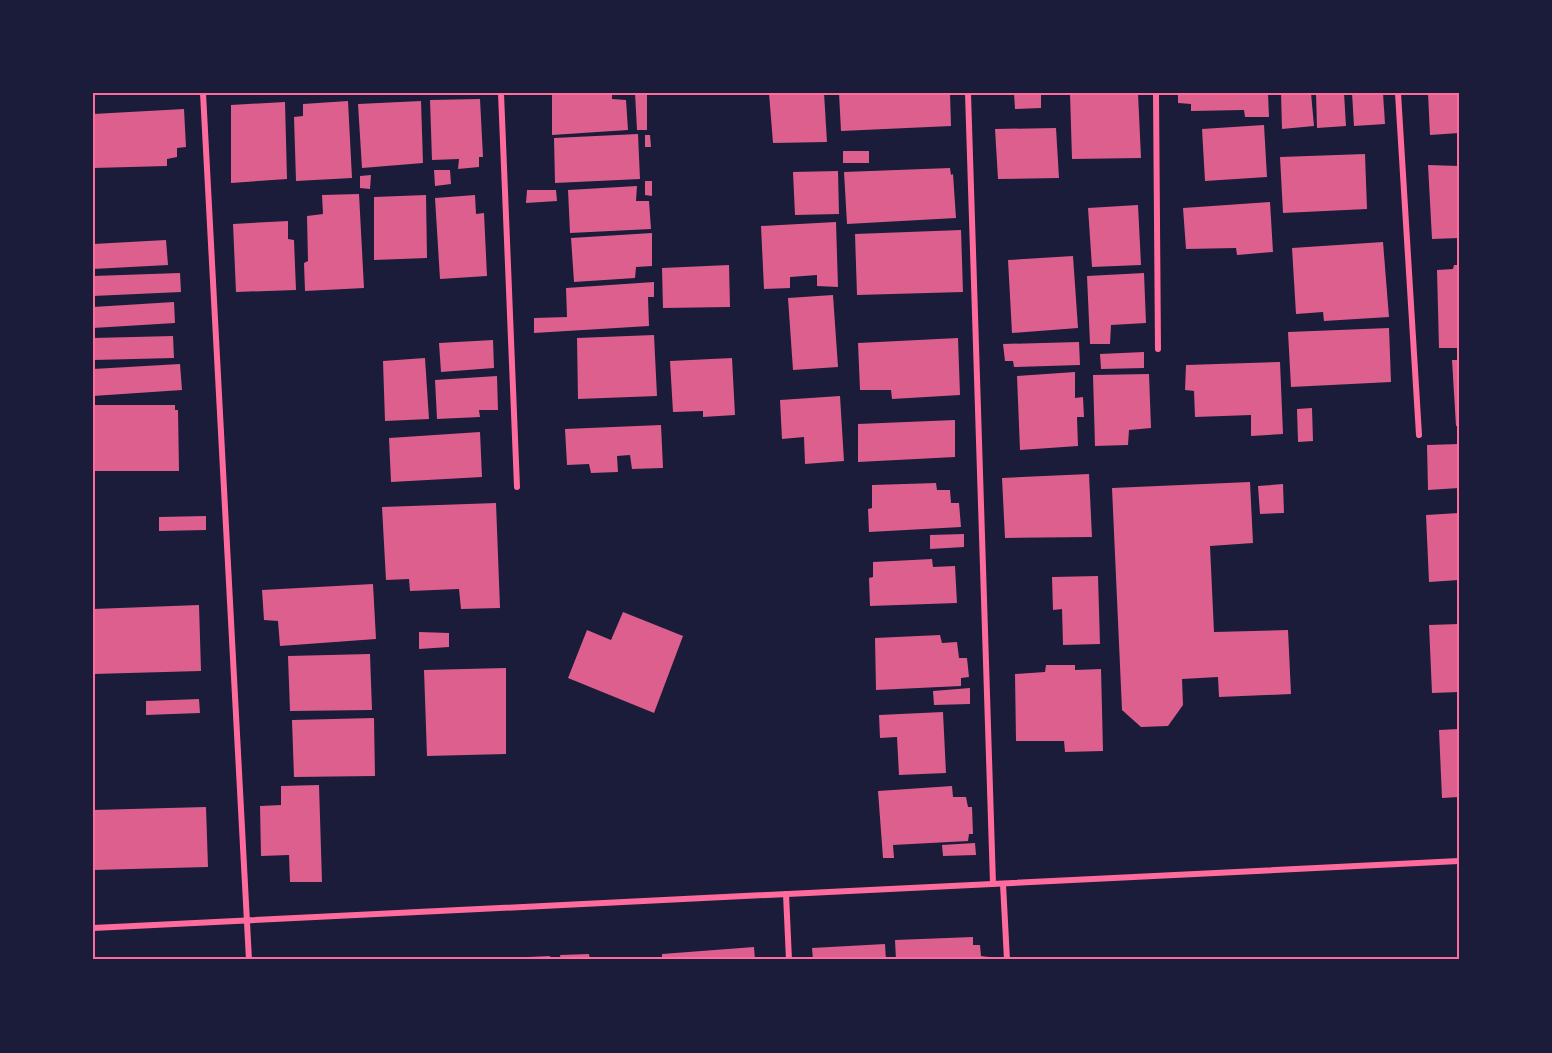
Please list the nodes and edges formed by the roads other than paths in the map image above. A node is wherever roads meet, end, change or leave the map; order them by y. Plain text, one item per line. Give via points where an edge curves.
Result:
1 (202, 93) edge
2 (501, 93) edge
3 (968, 93) edge
4 (1156, 93) edge
5 (1398, 93) edge
6 (1158, 349) dead end
7 (1419, 435) dead end
8 (517, 486) dead end
9 (1459, 861) edge
10 (993, 884) junction
11 (1003, 884) junction
12 (786, 894) junction
13 (247, 921) junction
14 (93, 928) edge
15 (249, 960) edge
16 (789, 960) edge
17 (1007, 960) edge

1 - 13 street
2 - 8 street
3 - 10 street
4 - 6 street
5 - 7 street
9 - 11 street
10 - 11 street
10 - 12 street
11 - 17 street
12 - 13 street
12 - 16 street
13 - 14 street
13 - 15 street

